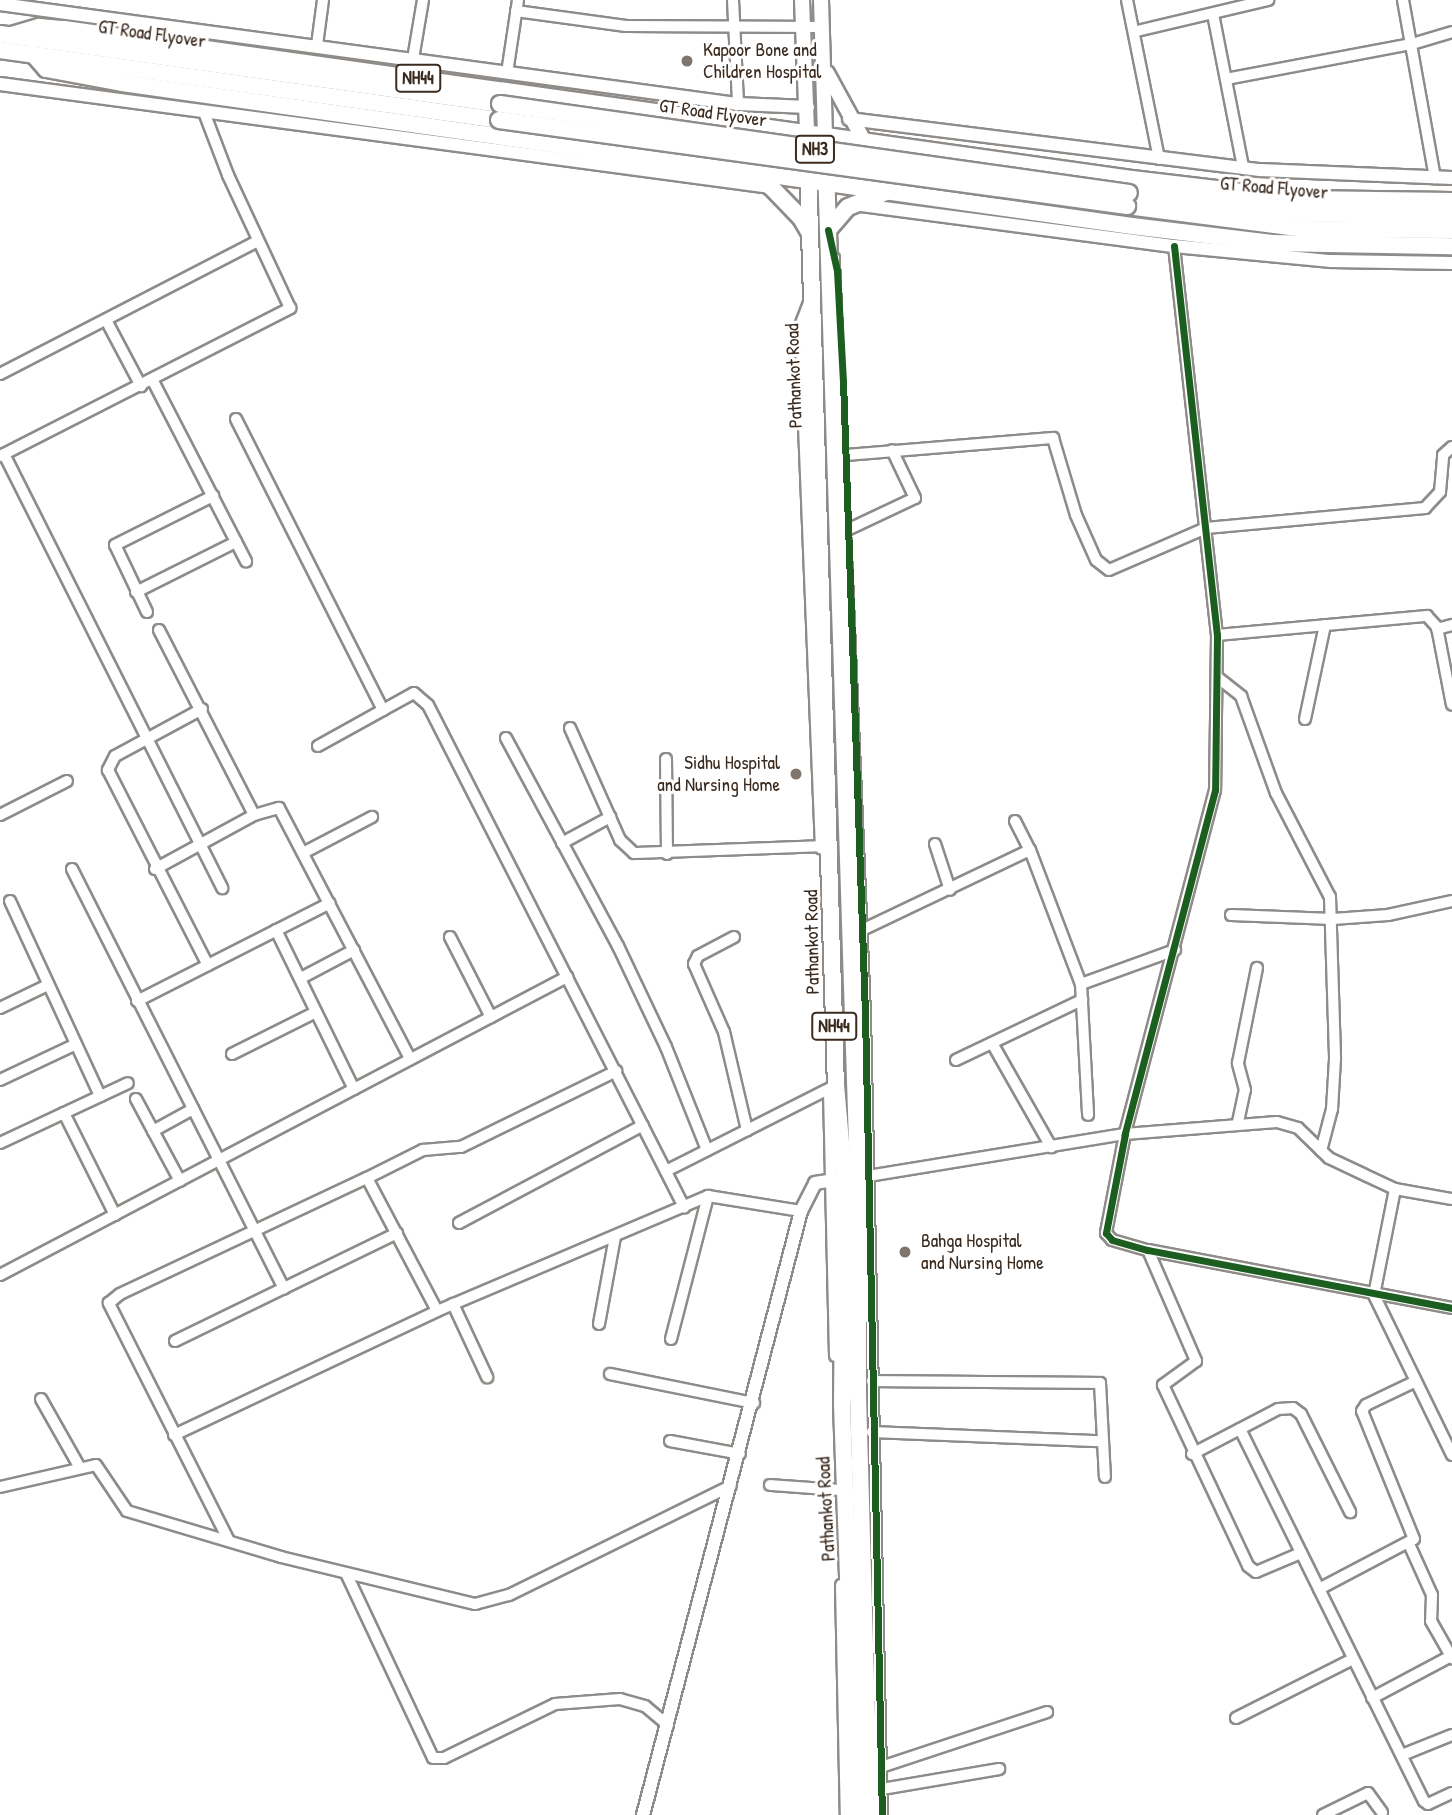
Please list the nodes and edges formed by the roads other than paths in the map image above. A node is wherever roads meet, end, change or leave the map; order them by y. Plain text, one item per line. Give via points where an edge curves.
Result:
1 (323, 0) edge
2 (423, 0) edge
3 (733, 0) edge
4 (802, 0) edge
5 (821, 0) edge
6 (1127, 0) edge
7 (1268, 0) edge
8 (1403, 0) edge
9 (0, 4) edge
10 (52, 5) edge
11 (517, 5) edge
12 (1213, 14) junction
13 (734, 23) junction
14 (803, 26) junction
15 (822, 27) junction
16 (1137, 31) junction
17 (1452, 32) edge
18 (6, 34) edge
19 (1412, 44) junction
20 (317, 45) junction
21 (0, 50) edge
22 (33, 54) junction
23 (413, 58) junction
24 (823, 66) junction
25 (507, 73) junction
26 (1226, 79) junction
27 (0, 84) edge
28 (738, 104) junction
29 (808, 107) junction
30 (204, 112) junction
31 (500, 112) junction
32 (849, 119) junction
33 (807, 133) junction
34 (825, 136) junction
35 (864, 141) junction
36 (1159, 159) junction
37 (729, 166) junction
38 (1243, 167) junction
39 (808, 178) junction
40 (1435, 178) junction
41 (1452, 178) edge
42 (827, 180) junction
43 (771, 187) junction
44 (892, 190) junction
45 (1128, 200) junction
46 (1452, 201) edge
47 (854, 204) junction
48 (1452, 216) edge
49 (828, 230) junction
50 (1452, 230) edge
51 (810, 236) junction
52 (258, 241) junction
53 (1174, 246) junction
54 (1452, 246) edge
55 (1452, 263) edge
56 (812, 295) junction
57 (106, 320) junction
58 (0, 374) edge
59 (153, 381) junction
60 (141, 386) junction
61 (236, 419) dead end
62 (1452, 447) edge
63 (892, 450) junction
64 (2, 455) edge
65 (845, 455) junction
66 (213, 496) junction
67 (1206, 528) junction
68 (847, 530) junction
69 (236, 542) junction
70 (246, 561) dead end
71 (136, 592) junction
72 (147, 612) dead end
73 (1325, 625) junction
74 (1452, 625) edge
75 (1437, 629) junction
76 (159, 630) dead end
77 (1217, 635) junction
78 (1217, 677) junction
79 (1452, 705) edge
80 (202, 709) junction
81 (383, 710) junction
82 (1305, 719) dead end
83 (570, 728) dead end
84 (506, 738) dead end
85 (147, 739) junction
86 (318, 746) dead end
87 (666, 759) dead end
88 (67, 781) dead end
89 (0, 815) edge
90 (254, 816) junction
91 (372, 817) dead end
92 (610, 817) junction
93 (1015, 821) dead end
94 (562, 843) junction
95 (934, 844) dead end
96 (198, 845) junction
97 (821, 846) junction
98 (1030, 850) junction
99 (303, 853) junction
100 (667, 854) junction
101 (72, 869) dead end
102 (155, 869) junction
103 (222, 888) dead end
104 (950, 890) junction
105 (10, 901) dead end
106 (1452, 901) edge
107 (330, 903) junction
108 (1231, 915) dead end
109 (1333, 919) junction
110 (276, 930) junction
111 (862, 930) junction
112 (450, 937) dead end
113 (734, 937) dead end
114 (354, 950) junction
115 (1175, 950) junction
116 (208, 965) junction
117 (1257, 968) dead end
118 (567, 977) junction
119 (301, 978) junction
120 (1080, 984) junction
121 (48, 985) junction
122 (1082, 1000) junction
123 (137, 1001) junction
124 (0, 1008) edge
125 (316, 1012) junction
126 (491, 1017) junction
127 (992, 1043) junction
128 (74, 1045) junction
129 (232, 1054) dead end
130 (410, 1059) junction
131 (956, 1060) dead end
132 (616, 1071) junction
133 (0, 1080) edge
134 (128, 1083) dead end
135 (832, 1087) junction
136 (354, 1089) junction
137 (100, 1096) junction
138 (136, 1099) dead end
139 (192, 1109) junction
140 (64, 1113) junction
141 (1088, 1115) dead end
142 (1238, 1122) junction
143 (643, 1125) junction
144 (747, 1130) junction
145 (153, 1131) junction
146 (1125, 1134) junction
147 (0, 1143) edge
148 (1051, 1147) junction
149 (707, 1150) junction
150 (1321, 1151) junction
151 (220, 1159) junction
152 (666, 1171) junction
153 (851, 1177) junction
154 (367, 1178) junction
155 (180, 1181) junction
156 (1395, 1189) junction
157 (708, 1196) junction
158 (1452, 1199) edge
159 (684, 1207) junction
160 (801, 1211) junction
161 (115, 1215) junction
162 (460, 1223) dead end
163 (254, 1230) junction
164 (397, 1233) junction
165 (615, 1237) junction
166 (1148, 1250) junction
167 (0, 1275) edge
168 (284, 1288) junction
169 (1374, 1295) junction
170 (453, 1304) junction
171 (1452, 1308) edge
172 (437, 1311) junction
173 (599, 1324) dead end
174 (671, 1339) dead end
175 (175, 1341) dead end
176 (610, 1374) dead end
177 (487, 1377) dead end
178 (872, 1381) junction
179 (1416, 1381) junction
180 (41, 1399) dead end
181 (754, 1404) junction
182 (1240, 1429) junction
183 (872, 1432) junction
184 (174, 1435) junction
185 (670, 1441) dead end
186 (1100, 1441) junction
187 (740, 1454) junction
188 (1192, 1454) junction
189 (1452, 1455) edge
190 (79, 1468) junction
191 (1105, 1477) dead end
192 (732, 1485) junction
193 (770, 1485) dead end
194 (0, 1487) edge
195 (838, 1490) junction
196 (1350, 1512) dead end
197 (229, 1541) junction
198 (1409, 1544) junction
199 (1301, 1553) junction
200 (346, 1573) junction
201 (1319, 1589) junction
202 (1451, 1657) edge
203 (1353, 1659) junction
204 (1371, 1698) junction
205 (1047, 1712) dead end
206 (1236, 1718) dead end
207 (668, 1725) junction
208 (1452, 1735) edge
209 (1402, 1755) junction
210 (881, 1767) junction
211 (999, 1769) dead end
212 (882, 1789) junction
213 (1452, 1793) edge
214 (1382, 1812) dead end
215 (643, 1815) edge
216 (846, 1815) edge
217 (856, 1815) edge
218 (870, 1815) edge
219 (883, 1815) edge
220 (1323, 1815) edge

1 - 20 street
2 - 23 street
3 - 13 street
4 - 14 main road
5 - 15 main road
6 - 16 street
7 - 12 street
8 - 19 street
9 - 10 street
10 - 20 street
11 - 13 street via 626,26
11 - 25 street
12 - 16 street
12 - 26 street
13 - 14 street
13 - 28 street
14 - 15 street
14 - 29 main road
15 - 24 main road
16 - 36 street
17 - 19 street
18 - 31 highway, GT Road Flyover / NH3
18 - 33 highway, NH44 via 39,27 64,29
19 - 26 street
19 - 40 street
20 - 23 street
21 - 22 highway, NH3
22 - 31 highway, GT Road Flyover / NH3
22 - 37 highway, NH44 via 46,69 122,83
23 - 25 street
24 - 32 main road
24 - 34 main road
25 - 28 street
26 - 38 street
27 - 30 street
28 - 29 street
29 - 33 main road
30 - 43 street
30 - 52 street
31 - 45 highway, GT Road Flyover / NH3, bridge
32 - 35 main road
32 - 36 street
33 - 34 highway, NH44
33 - 39 highway, NH44
34 - 35 highway
34 - 42 highway, NH44
35 - 46 highway via 1301,199
36 - 38 street
37 - 39 highway
37 - 43 highway, NH44
38 - 40 street
39 - 42 highway
39 - 51 highway, NH44
40 - 41 street
42 - 44 highway
42 - 49 highway, NH44
43 - 51 highway, NH44 via 801,218
44 - 47 highway
44 - 54 highway via 1272,243
45 - 48 highway, GT Road Flyover / NH3 via 1301,213
45 - 50 highway, GT Road Flyover / NH3 via 1304,229
47 - 49 highway
47 - 53 street
49 - 65 street via 837,271
49 - 153 highway, NH44
51 - 56 highway, Pathankot Road / NH44
52 - 57 street
52 - 59 street via 289,300 288,311
53 - 55 street via 1331,261
53 - 67 street
56 - 97 street via 800,326
56 - 135 highway, Pathankot Road / NH44
57 - 58 street
57 - 60 street
59 - 60 street
59 - 66 street
60 - 64 street
61 - 81 street
62 - 67 street via 1443,455 1438,498 1425,508
63 - 65 street
63 - 67 street via 1053,438 1076,515 1099,565 1109,570
63 - 68 street via 915,498
64 - 85 street
65 - 68 street
66 - 69 street
66 - 71 street via 115,545
67 - 77 street
68 - 111 street
69 - 70 street
69 - 71 street
71 - 72 street
73 - 75 street via 1418,615 1432,618
73 - 77 street
73 - 82 street
74 - 75 street
75 - 79 street
76 - 80 street
77 - 78 street
78 - 109 street via 1241,696 1276,793 1325,885
78 - 115 street via 1215,790
80 - 85 street
80 - 90 street
81 - 86 street
81 - 118 street via 414,693 424,699
83 - 92 street
84 - 94 street
85 - 96 street
85 - 102 street via 115,756 108,770
87 - 100 street
88 - 89 street
90 - 96 street
90 - 99 street via 279,808
91 - 99 street
92 - 94 street
92 - 100 street via 627,848 645,855
93 - 98 street
94 - 149 street via 646,1005
95 - 104 street
96 - 102 street
96 - 103 street
97 - 100 street
97 - 135 street
98 - 104 street
98 - 120 street
99 - 107 street
101 - 123 street
102 - 116 street
104 - 111 street
105 - 121 street
106 - 109 street via 1388,915
107 - 110 street
107 - 114 street
108 - 109 street
109 - 150 street via 1333,1090
110 - 116 street
110 - 119 street
111 - 153 street
112 - 126 street
113 - 144 street via 698,956 694,964 724,1032
114 - 119 street
114 - 130 street
115 - 120 street
115 - 146 street
116 - 123 street
117 - 142 street via 1238,1063 1245,1090
118 - 126 street
118 - 132 street
119 - 125 street
120 - 122 street
121 - 124 street
121 - 128 street
122 - 127 street
122 - 141 street
123 - 139 street
125 - 129 street
125 - 136 street
126 - 130 street
127 - 131 street
127 - 148 street
128 - 133 street
128 - 137 street
130 - 136 street
132 - 143 street
132 - 154 street via 461,1147 424,1150
134 - 137 street
135 - 144 street
135 - 153 highway, Pathankot Road / NH44
136 - 151 street
137 - 140 street
138 - 145 street
139 - 145 street
139 - 151 street
140 - 147 street
140 - 161 street
142 - 146 street
142 - 150 street via 1289,1125
143 - 152 street
143 - 162 street
144 - 149 street
145 - 155 street
146 - 148 street
146 - 166 street via 1106,1233 1112,1240
148 - 153 street
149 - 152 street
150 - 156 street
151 - 155 street
151 - 163 street
152 - 159 street
153 - 160 street via 815,1183
153 - 178 street
153 - 195 street
153 - 217 highway, Pathankot Road / NH44 via 842,1405
153 - 218 highway, NH44
154 - 163 street
154 - 164 street
155 - 161 street
156 - 158 street
156 - 169 street
157 - 159 street
157 - 160 street
157 - 174 street
159 - 165 street
160 - 181 street
161 - 167 street
163 - 168 street
163 - 184 street via 109,1303
164 - 168 street
164 - 172 street
165 - 170 street
165 - 173 street
166 - 169 street
166 - 188 street via 1196,1361 1163,1385
168 - 175 street
169 - 171 street
169 - 179 street
170 - 172 street
170 - 177 street
172 - 184 street
176 - 181 street
178 - 183 street
178 - 186 street via 1100,1382
179 - 189 street
179 - 198 street via 1362,1411 1415,1536
180 - 190 street
181 - 187 street
182 - 188 street
182 - 196 street via 1278,1409 1297,1410
182 - 199 street
183 - 186 street
183 - 210 street
184 - 197 street
185 - 187 street
186 - 191 street
187 - 192 street
188 - 199 street via 1251,1570
190 - 194 street via 20,1486
190 - 197 street via 96,1465 102,1469 127,1511
192 - 200 street via 485,1604
192 - 207 street
193 - 195 street
195 - 216 street
197 - 200 street
198 - 201 street
198 - 202 street via 1432,1595 1431,1621
199 - 201 street
200 - 207 street via 433,1758 444,1758 555,1704 620,1699 645,1706
201 - 203 street
202 - 204 street
203 - 204 street
203 - 206 street
204 - 209 street
205 - 210 street
207 - 215 street
208 - 209 street
209 - 213 street via 1426,1803
210 - 212 street
211 - 212 street
212 - 219 street
214 - 220 street via 1368,1793

